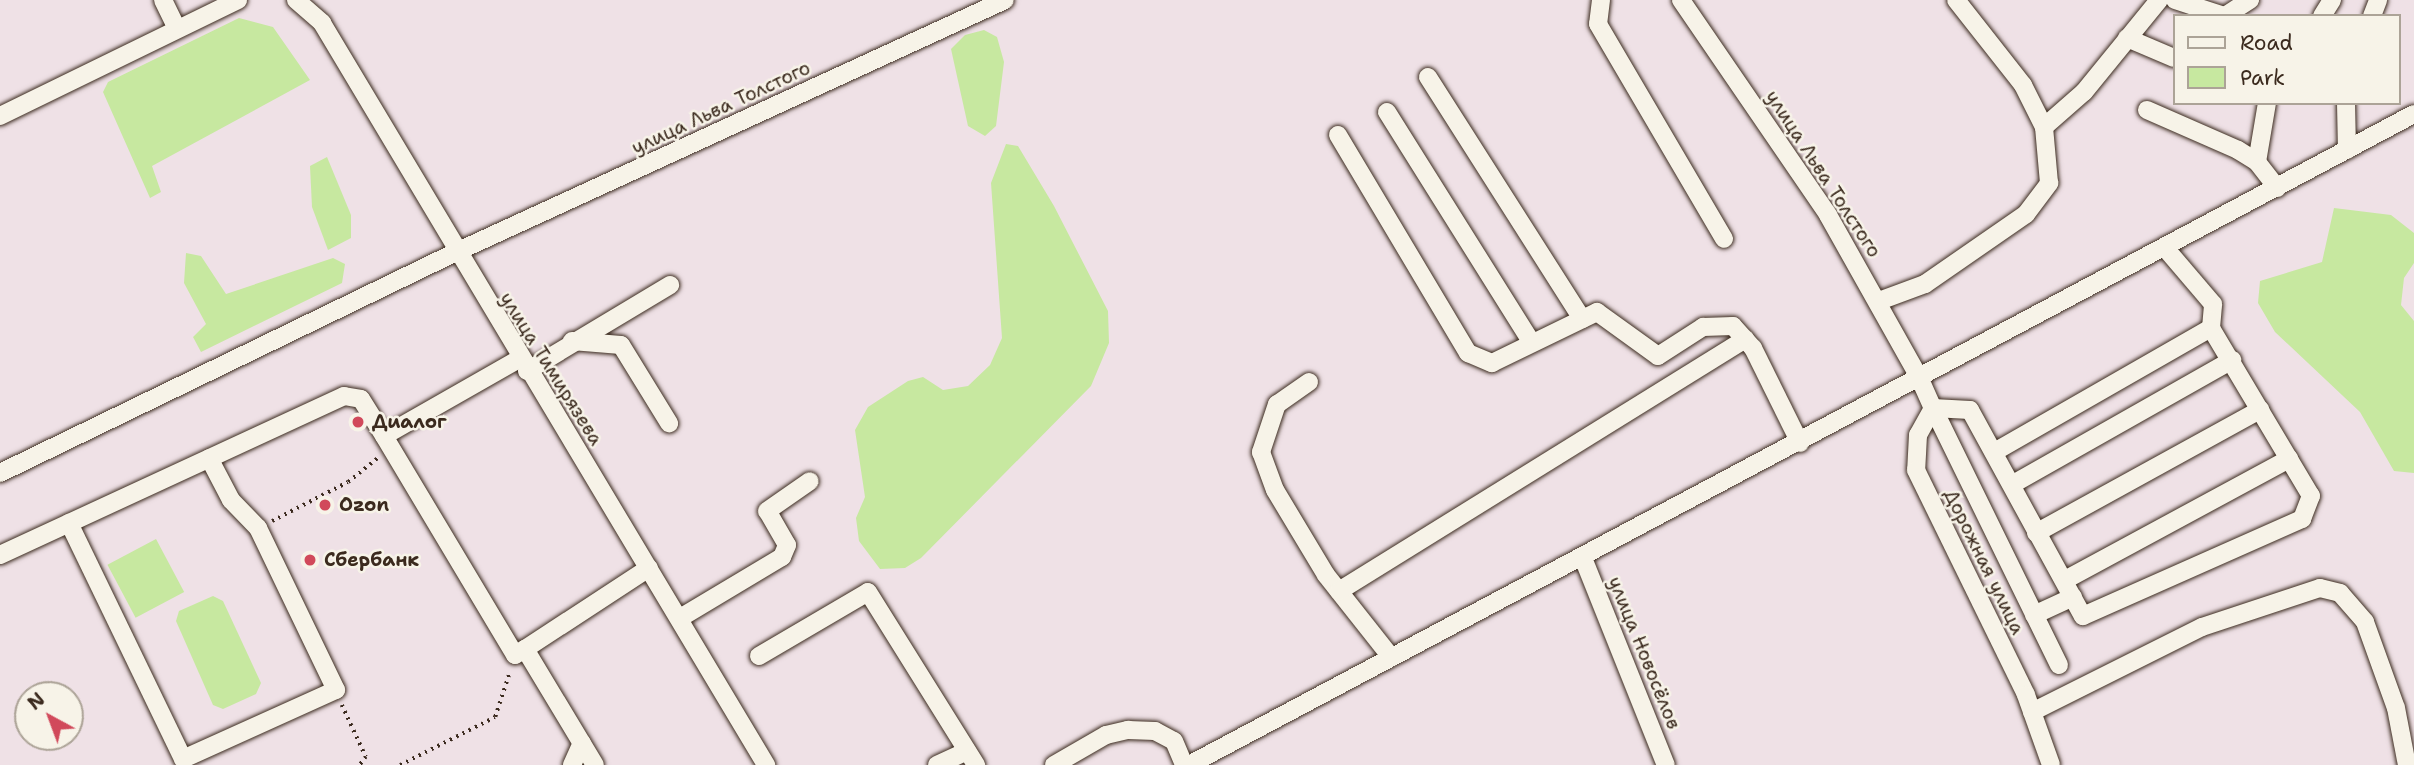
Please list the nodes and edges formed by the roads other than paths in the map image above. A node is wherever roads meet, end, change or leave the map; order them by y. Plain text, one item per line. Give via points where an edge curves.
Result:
1 (163, 0) edge
2 (238, 0) edge
3 (296, 0) edge
4 (1005, 0) edge
5 (1601, 0) edge
6 (1681, 0) edge
7 (1956, 0) edge
8 (2159, 0) edge
9 (2175, 0) edge
10 (2250, 0) edge
11 (2219, 14) edge
12 (2228, 14) edge
13 (177, 29) junction
14 (2127, 38) junction
15 (2172, 57) edge
16 (1428, 78) dead end
17 (2267, 105) edge
18 (2346, 105) edge
19 (2147, 110) dead end
20 (1387, 112) dead end
21 (2414, 114) edge
22 (0, 116) edge
23 (2044, 127) junction
24 (1338, 135) dead end
25 (2347, 150) junction
26 (2258, 162) junction
27 (2277, 188) junction
28 (1724, 239) dead end
29 (2166, 249) junction
30 (454, 253) junction
31 (670, 285) dead end
32 (1879, 301) junction
33 (1581, 319) junction
34 (2211, 328) junction
35 (1745, 339) junction
36 (572, 341) junction
37 (1531, 342) junction
38 (2232, 360) junction
39 (523, 365) junction
40 (1919, 377) junction
41 (1308, 382) dead end
42 (1933, 408) junction
43 (2260, 410) junction
44 (669, 423) dead end
45 (387, 442) junction
46 (1800, 443) junction
47 (1996, 451) junction
48 (209, 458) junction
49 (2290, 459) junction
50 (0, 473) edge
51 (810, 481) dead end
52 (2013, 484) junction
53 (69, 523) junction
54 (2036, 533) junction
55 (0, 555) edge
56 (1583, 558) junction
57 (649, 568) junction
58 (2069, 589) junction
59 (1339, 591) junction
60 (2034, 615) junction
61 (680, 618) junction
62 (520, 652) junction
63 (759, 656) dead end
64 (1391, 657) junction
65 (2059, 665) dead end
66 (2032, 712) junction
67 (582, 743) junction
68 (971, 758) edge
69 (572, 765) edge
70 (596, 765) edge
71 (766, 765) edge
72 (937, 765) edge
73 (1054, 765) edge
74 (1187, 765) edge
75 (1666, 765) edge
76 (2051, 765) edge
77 (2407, 765) edge

1 - 13 street
2 - 13 street
3 - 30 street, улица Тимирязева via 322,23
4 - 30 street, улица Льва Толстого
5 - 28 street via 1598,24
6 - 32 street, улица Льва Толстого
7 - 23 street via 2023,85
8 - 14 street
9 - 11 street
10 - 12 street
13 - 22 street
14 - 15 street
14 - 23 street via 2084,92
16 - 33 street
17 - 26 street
18 - 25 street
19 - 26 street
20 - 37 street
21 - 25 street
23 - 32 street via 2049,183 2026,214 1926,284
24 - 37 street via 1468,353 1492,363
25 - 27 street
26 - 27 street
27 - 29 street
29 - 34 street via 2213,304
29 - 40 street
30 - 39 street, улица Тимирязева
30 - 50 street, улица Льва Толстого
31 - 36 street
32 - 40 street, улица Льва Толстого
33 - 35 street via 1597,312 1658,356 1703,327 1733,326
33 - 37 street
34 - 38 street
34 - 47 street
35 - 46 street
35 - 59 street
36 - 39 street
36 - 44 street via 621,345
38 - 43 street
38 - 52 street
39 - 45 street
39 - 57 street, улица Тимирязева
40 - 42 street
40 - 46 street
41 - 59 street via 1272,412 1261,452 1275,490
42 - 47 street via 1970,410
42 - 60 street
42 - 66 street, Дорожная улица via 1918,435 1916,470
43 - 49 street
43 - 54 street
45 - 48 street via 360,399 344,396
45 - 62 street
46 - 56 street
47 - 52 street
48 - 53 street
48 - 53 street via 231,500 258,528 335,690 183,759
49 - 58 street
49 - 58 street via 2311,496 2302,519 2094,615 2083,616
51 - 61 street via 767,511 787,545 782,556
52 - 54 street
53 - 55 street
54 - 58 street
56 - 64 street
56 - 75 street, улица Новосёлов
57 - 61 street, улица Тимирязева
57 - 62 street
58 - 60 street
59 - 64 street
60 - 65 street
61 - 71 street, улица Тимирязева
62 - 67 street
63 - 68 street via 868,592
64 - 74 street
66 - 76 street, Дорожная улица
66 - 77 street via 2202,627 2320,588 2340,593 2365,622 2396,708
67 - 69 street
67 - 70 street
68 - 72 street
73 - 74 street via 1106,734 1128,730 1155,731 1174,741

